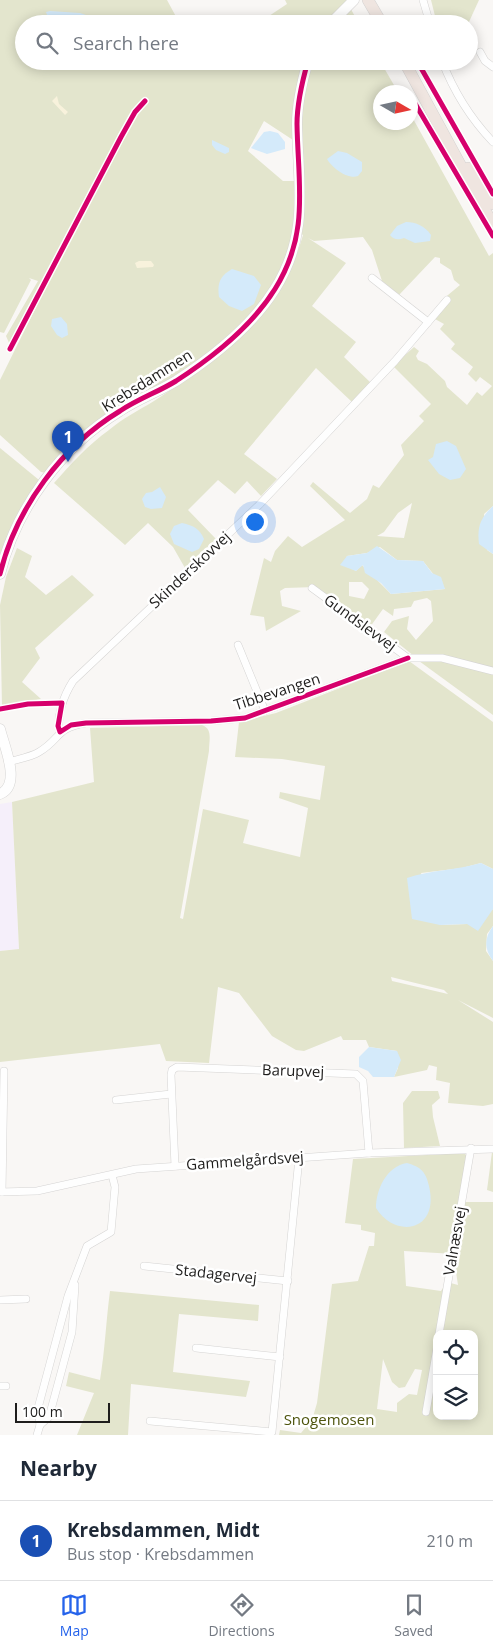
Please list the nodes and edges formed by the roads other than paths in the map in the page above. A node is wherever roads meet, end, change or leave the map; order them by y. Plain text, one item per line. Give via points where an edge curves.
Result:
1 (354, 0) edge
2 (368, 0) edge
3 (423, 0) edge
4 (339, 15) edge
5 (377, 15) edge
6 (427, 15) edge
7 (480, 52) dead end
8 (493, 67) edge
9 (306, 70) edge
10 (409, 70) edge
11 (446, 70) edge
12 (493, 142) edge
13 (456, 153) junction
14 (493, 204) edge
15 (493, 225) edge
16 (372, 278) dead end
17 (447, 300) dead end
18 (428, 322) junction
19 (0, 574) edge
20 (312, 588) dead end
21 (238, 645) dead end
22 (408, 658) junction
23 (493, 671) edge
24 (265, 711) junction
25 (0, 729) edge
26 (60, 732) junction
27 (8, 762) junction
28 (0, 794) edge
29 (4, 1071) dead end
30 (171, 1094) junction
31 (116, 1100) dead end
32 (471, 1148) junction
33 (493, 1149) edge
34 (369, 1152) junction
35 (299, 1158) junction
36 (175, 1166) junction
37 (112, 1175) junction
38 (1, 1192) edge
39 (144, 1266) dead end
40 (75, 1280) junction
41 (288, 1282) junction
42 (26, 1299) dead end
43 (0, 1300) edge
44 (440, 1330) edge
45 (196, 1348) dead end
46 (280, 1357) junction
47 (433, 1371) edge
48 (426, 1412) dead end
49 (150, 1421) dead end
50 (40, 1425) junction
51 (37, 1435) edge

1 - 4 street
2 - 5 main road
3 - 6 street
7 - 8 street
9 - 19 street, Krebsdammen via 297,123 300,222 288,264 276,288 261,309 214,353 176,381 120,410 88,434 65,457 23,515 10,541
10 - 13 main road
11 - 12 street via 461,101
13 - 14 main road
13 - 15 main road
16 - 18 street
17 - 18 street, Skinderskovvej
18 - 26 street, Skinderskovvej via 259,504 73,681 62,703
20 - 22 street, Gundslevvej
21 - 24 street
22 - 23 street, Tibbevangen via 442,658
22 - 24 street, Tibbevangen
24 - 26 street, Tibbevangen via 245,718 211,722 86,723 72,725
25 - 27 street
26 - 27 street via 40,752
27 - 28 street via 11,783
29 - 38 street
30 - 31 street
30 - 34 street, Barupvej via 172,1070 177,1067 356,1074 363,1081
30 - 36 street, Barupvej
32 - 33 street, Gammelgårdsvej
32 - 34 street, Gammelgårdsvej
32 - 44 street, Valnæsvej
34 - 35 street, Gammelgårdsvej
35 - 36 street, Gammelgårdsvej
35 - 41 street
36 - 37 street, Gammelgårdsvej via 136,1169
37 - 38 street, Gammelgårdsvej via 37,1191
37 - 40 street via 115,1187 112,1232 87,1246
39 - 41 street, Stadagervej
40 - 50 street via 38,1408
40 - 50 street via 72,1332 49,1417
41 - 46 street
42 - 43 street
45 - 46 street
46 - 49 street via 272,1432
47 - 48 street
50 - 51 street

